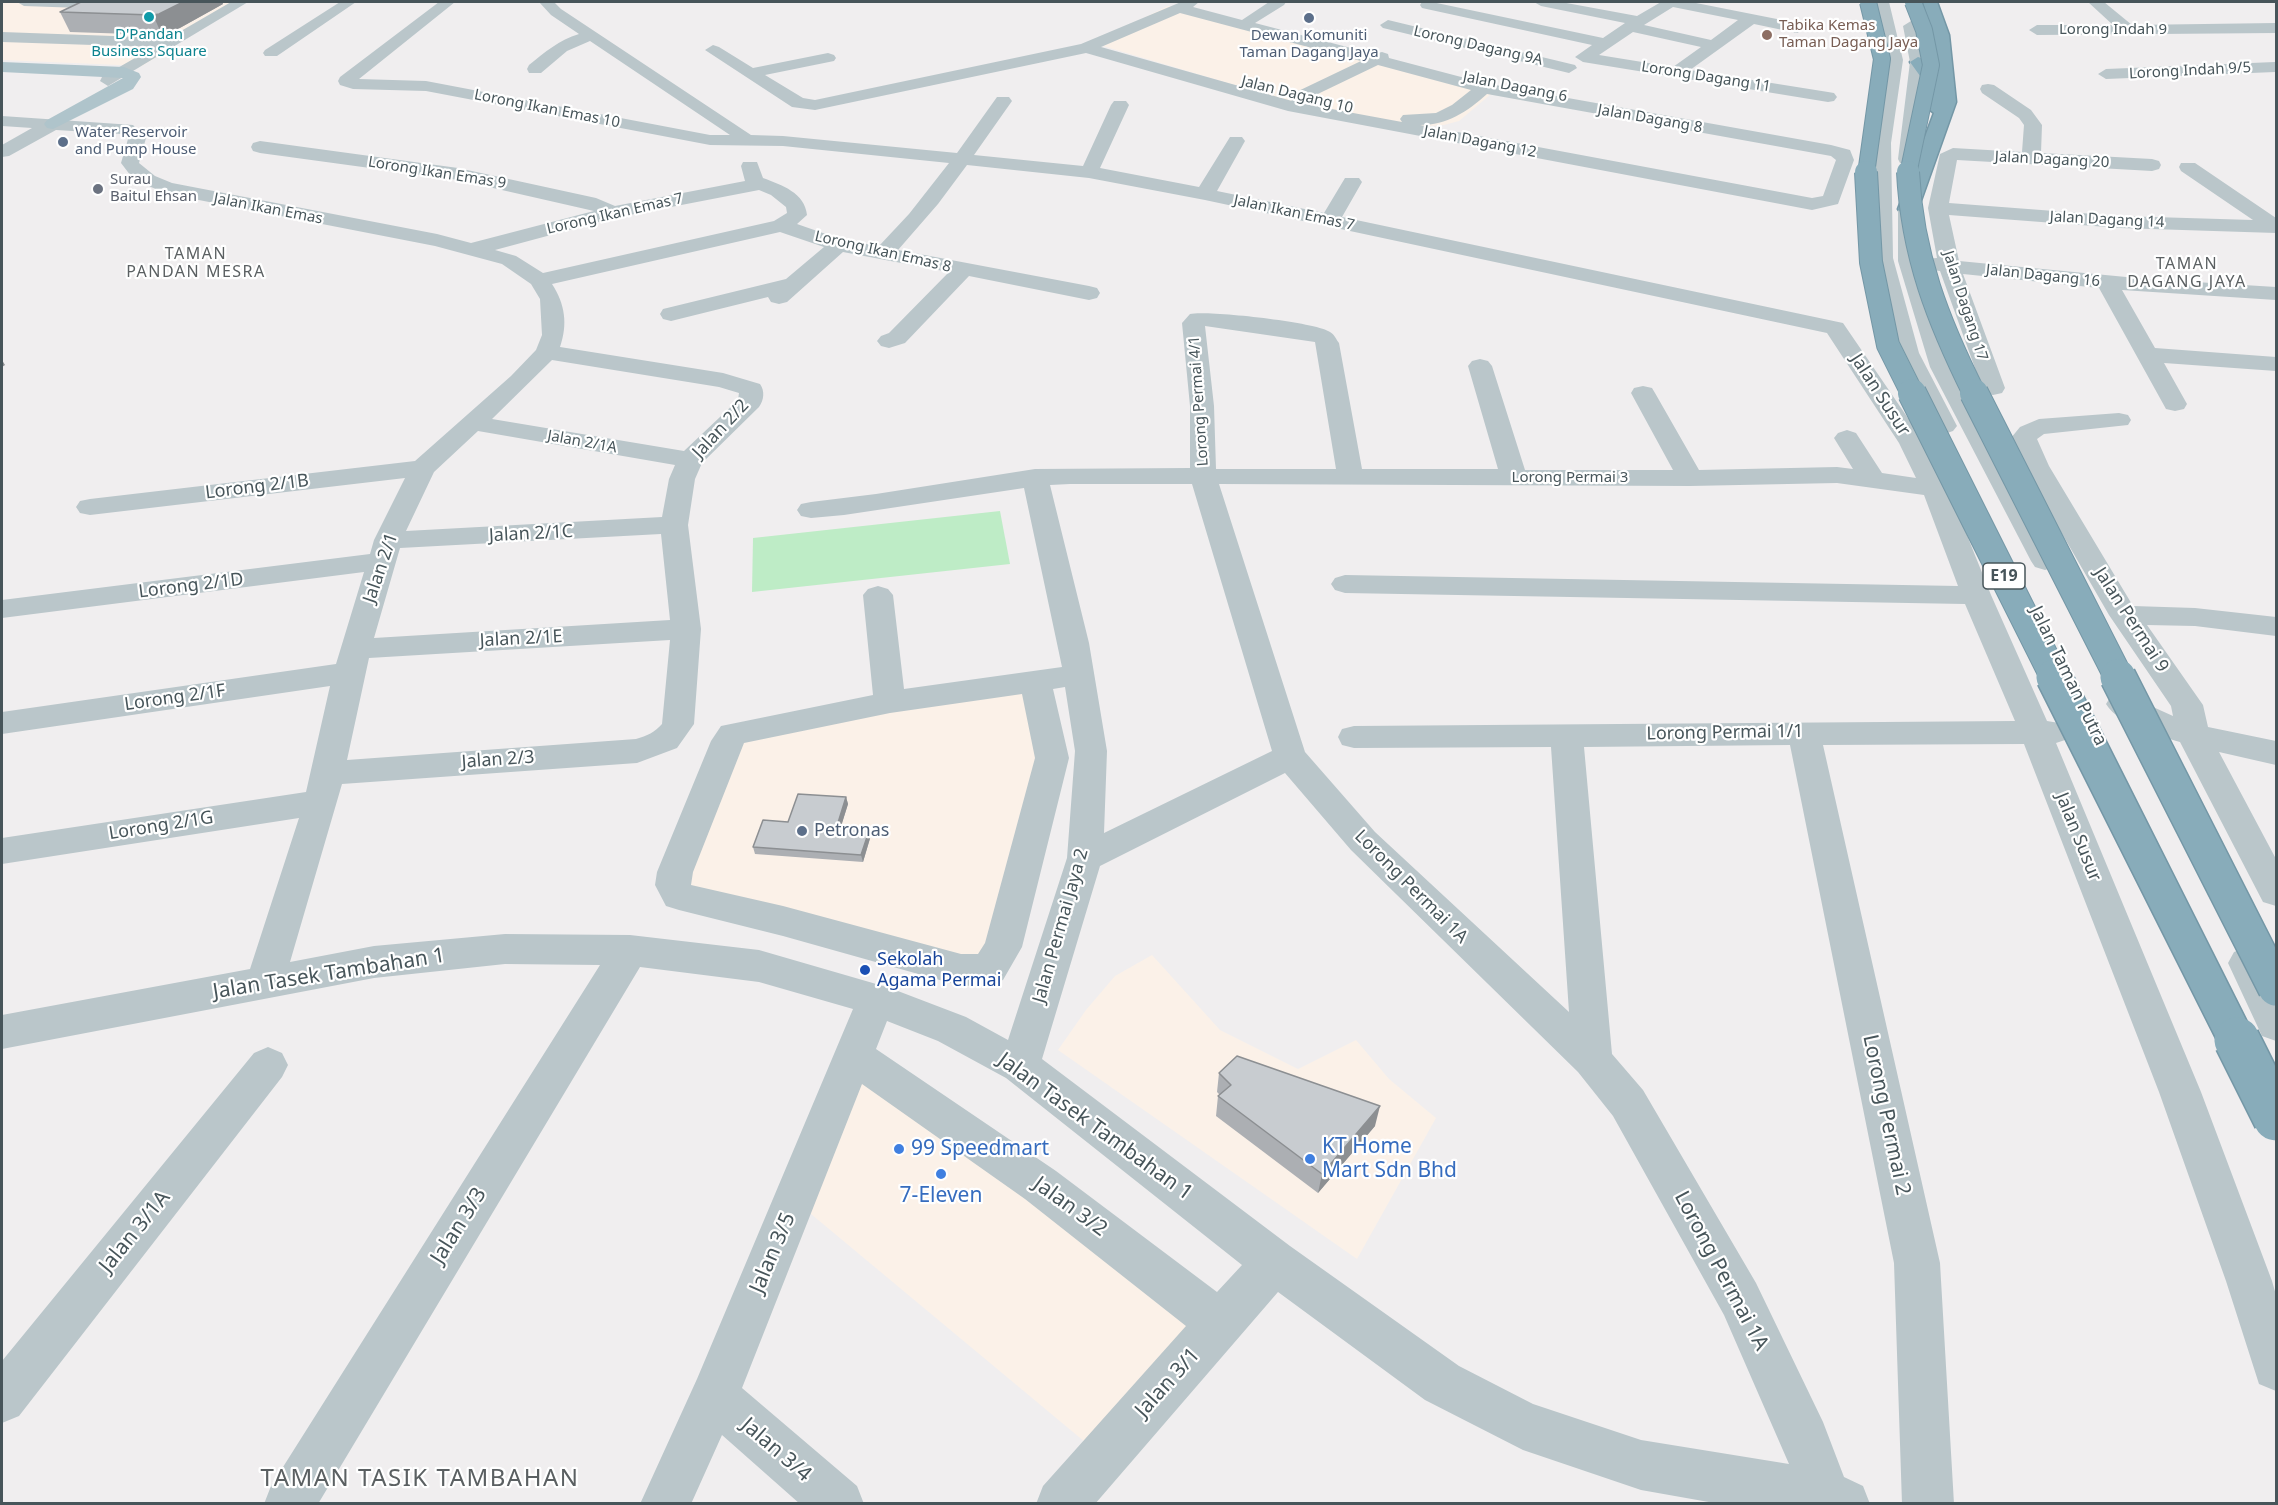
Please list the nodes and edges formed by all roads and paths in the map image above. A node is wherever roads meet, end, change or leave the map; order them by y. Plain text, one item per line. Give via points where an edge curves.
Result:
1 (24, 2) edge
2 (241, 2) edge
3 (349, 2) edge
4 (448, 2) edge
5 (546, 2) edge
6 (1164, 2) edge
7 (1280, 2) edge
8 (1540, 2) edge
9 (1671, 2) edge
10 (1868, 2) edge
11 (1882, 2) edge
12 (1903, 2) edge
13 (2095, 2) edge
14 (1186, 5) edge
15 (1926, 5) edge
16 (1421, 8) edge
17 (1750, 19) junction
18 (1250, 20) junction
19 (1633, 24) junction
20 (1388, 25) junction
21 (1797, 28) dead end
22 (2277, 28) edge
23 (2189, 29) junction
24 (2037, 30) dead end
25 (2129, 30) junction
26 (592, 36) junction
27 (2, 37) edge
28 (41, 38) junction
29 (1105, 41) junction
30 (171, 43) junction
31 (1605, 43) junction
32 (2221, 43) dead end
33 (1346, 45) junction
34 (1714, 45) junction
35 (1086, 48) junction
36 (713, 50) dead end
37 (271, 53) dead end
38 (2243, 53) dead end
39 (1583, 57) junction
40 (2, 58) edge
41 (828, 58) dead end
42 (1378, 58) junction
43 (1918, 62) junction
44 (2, 67) edge
45 (2276, 67) edge
46 (1569, 68) junction
47 (535, 69) dead end
48 (1676, 72) junction
49 (750, 73) junction
50 (128, 74) junction
51 (2106, 74) dead end
52 (2, 76) edge
53 (1484, 88) junction
54 (1988, 88) dead end
55 (1538, 92) junction
56 (1506, 93) junction
57 (1828, 97) dead end
58 (1298, 98) junction
59 (1003, 100) dead end
60 (1120, 105) dead end
61 (2, 121) edge
62 (54, 124) junction
63 (1939, 124) junction
64 (1446, 136) junction
65 (747, 141) junction
66 (1236, 141) dead end
67 (260, 147) dead end
68 (1847, 149) junction
69 (1882, 150) junction
70 (2, 152) edge
71 (1953, 154) joint
72 (963, 159) junction
73 (2031, 159) junction
74 (2152, 165) dead end
75 (2188, 166) dead end
76 (1089, 172) junction
77 (1352, 182) dead end
78 (759, 184) junction
79 (1205, 194) junction
80 (1938, 208) junction
81 (1908, 209) junction
82 (612, 212) junction
83 (1330, 220) junction
84 (781, 226) junction
85 (839, 245) junction
86 (471, 249) junction
87 (883, 254) junction
88 (1896, 260) junction
89 (1949, 266) junction
90 (963, 270) junction
91 (539, 280) junction
92 (2107, 283) junction
93 (794, 284) junction
94 (1089, 293) dead end
95 (2277, 293) edge
96 (671, 314) dead end
97 (764, 314) dead end
98 (1835, 328) joint
99 (889, 341) dead end
100 (547, 352) junction
101 (2148, 355) junction
102 (2277, 364) edge
103 (1480, 366) dead end
104 (1993, 388) dead end
105 (1643, 393) dead end
106 (2175, 404) dead end
107 (2118, 420) dead end
108 (473, 423) junction
109 (1847, 438) dead end
110 (690, 460) junction
111 (423, 468) junction
112 (1203, 476) junction
113 (1035, 477) junction
114 (1350, 477) junction
115 (1514, 478) junction
116 (1690, 478) junction
117 (1872, 478) junction
118 (1935, 488) junction
119 (90, 507) dead end
120 (811, 510) dead end
121 (674, 525) junction
122 (385, 551) junction
123 (1345, 584) dead end
124 (878, 595) dead end
125 (1976, 595) junction
126 (2, 609) edge
127 (2124, 615) junction
128 (2277, 626) edge
129 (686, 629) junction
130 (352, 661) junction
131 (1079, 675) junction
132 (1035, 681) junction
133 (890, 702) junction
134 (2121, 703) junction
135 (2, 723) edge
136 (2035, 731) junction
137 (1804, 732) junction
138 (2096, 733) junction
139 (2193, 735) junction
140 (1354, 737) dead end
141 (1567, 737) junction
142 (666, 742) joint
143 (2143, 746) junction
144 (2277, 753) edge
145 (1290, 756) junction
146 (325, 787) junction
147 (2, 851) edge
148 (1085, 858) junction
149 (2277, 892) edge
150 (783, 921) junction
151 (630, 950) junction
152 (759, 966) junction
153 (265, 982) junction
154 (2277, 988) edge
155 (876, 1000) junction
156 (2277, 1024) edge
157 (2, 1032) edge
158 (854, 1056) junction
159 (1592, 1060) junction
160 (268, 1065) dead end
161 (1020, 1066) junction
162 (2277, 1118) edge
163 (2277, 1133) edge
164 (1274, 1262) junction
165 (1220, 1324) junction
166 (2277, 1367) edge
167 (714, 1396) junction
168 (2, 1400) edge
169 (1833, 1501) edge
170 (289, 1503) edge
171 (665, 1503) edge
172 (839, 1503) edge
173 (1061, 1503) edge
174 (1928, 1503) edge

1 - 28 street via 109,5
2 - 30 street
3 - 37 street
4 - 65 street, Lorong Ikan Emas 10 via 346,81 426,86 710,140
5 - 26 street
6 - 14 street
7 - 18 street
8 - 19 street
9 - 17 street
9 - 19 street
10 - 162 highway, E19, bridge via 1882,59 1866,164 1871,262 1888,345
11 - 69 street, Jalan Taman Putra via 1895,60
12 - 43 street, Jalan Taman Putra
13 - 25 street
14 - 18 street, Jalan Dagang 6
14 - 29 street
14 - 42 street, Jalan Dagang 8
15 - 63 highway via 1944,57 1947,102
15 - 154 highway, bridge via 1924,30 1931,65 1908,168 1910,210 1922,269 1951,346
16 - 20 street
16 - 31 street
17 - 21 street
17 - 34 street
18 - 33 street, Jalan Dagang 6
19 - 31 street
19 - 34 street
20 - 33 street
20 - 46 street, Lorong Dagang 9A
22 - 23 street, Lorong Indah 9
23 - 25 street, Lorong Indah 9
23 - 32 street, Lorong Indah 9
24 - 25 street, Lorong Indah 9
26 - 47 street via 560,46
26 - 65 street
27 - 28 street
28 - 30 street
28 - 40 street
29 - 35 street
29 - 58 street, Jalan Dagang 10
30 - 50 street
31 - 39 street
33 - 42 street, Jalan Dagang 6
34 - 48 street
35 - 49 street via 805,106
35 - 64 street, Jalan Dagang 12 via 1288,106
36 - 49 street
38 - 45 street
39 - 46 street
39 - 48 street, Lorong Dagang 11
41 - 49 street
42 - 53 street, Jalan Dagang 8
42 - 55 street, Jalan Dagang 6
42 - 58 street
43 - 63 highway via 1935,90
43 - 81 street, Jalan Taman Putra via 1906,168
44 - 50 main road
45 - 51 street, Lorong Indah 9/5
46 - 55 street
48 - 57 street, Lorong Dagang 11
50 - 52 main road via 108,81
50 - 62 main road via 127,85
53 - 56 street, Jalan Dagang 8
53 - 58 street, Jalan Dagang 10 via 1450,116 1418,120
54 - 73 street via 2025,114 2032,125
55 - 68 street, Jalan Dagang 6
56 - 64 street
56 - 68 street, Jalan Dagang 8
59 - 72 street
60 - 76 street
61 - 62 street, Jalan Ikan Emas
62 - 70 street
62 - 86 street, Jalan Ikan Emas via 127,129 137,138 130,163 134,171 166,188
63 - 81 highway
64 - 68 street, Jalan Dagang 12 via 1812,204 1831,200
65 - 72 street, Jalan Ikan Emas 7
65 - 78 street via 752,174
66 - 79 street
67 - 82 street, Lorong Ikan Emas 9 via 458,174 596,204
68 - 69 street, Jalan Dagang 6
69 - 88 street, Jalan Taman Putra
71 - 73 street, Jalan Dagang 20
71 - 80 street, Jalan Dagang 17 via 1947,158
72 - 76 street, Jalan Ikan Emas 7
72 - 87 street
73 - 74 street, Jalan Dagang 20
75 - 80 street, Jalan Dagang 14 via 2277,227 2120,222
76 - 79 street, Jalan Ikan Emas 7
77 - 83 street
78 - 82 street, Lorong Ikan Emas 7
78 - 84 street via 778,191 796,205 797,215
79 - 83 street, Jalan Ikan Emas 7
80 - 89 street, Jalan Dagang 17
81 - 88 street, Jalan Taman Putra
82 - 86 street, Lorong Ikan Emas 7
83 - 98 street, Jalan Ikan Emas 7
84 - 85 street, Lorong Ikan Emas 8
84 - 91 street
85 - 87 street, Lorong Ikan Emas 8
85 - 93 street
86 - 91 street via 509,260
87 - 90 street, Lorong Ikan Emas 8
88 - 89 street, Jalan Dagang 16
88 - 134 street, Jalan Taman Putra via 1942,367
88 - 138 street, Jalan Taman Putra via 1907,353
89 - 92 street, Jalan Dagang 16
89 - 104 street, Jalan Dagang 17
90 - 94 street, Lorong Ikan Emas 8
90 - 99 street via 897,338
91 - 100 street via 551,299 554,321
92 - 95 street, Jalan Dagang 16
92 - 101 street
93 - 96 street
93 - 97 street
98 - 118 street, Jalan Susur via 1911,443
100 - 108 street, Jalan 2/1
100 - 110 street, Jalan 2/2 via 723,380 751,389 750,402
101 - 102 street
101 - 106 street
103 - 115 street
105 - 116 street
107 - 127 street, Jalan Permai 9 via 2039,428 2024,438 2036,466
108 - 110 street, Jalan 2/1A
108 - 111 street, Jalan 2/1
109 - 117 street
110 - 121 street, Jalan 2/2 via 682,479
111 - 119 street, Lorong 2/1B
111 - 122 street, Jalan 2/1
112 - 113 street, Lorong Permai 3
112 - 114 street, Lorong Permai 3
112 - 114 street, Lorong Permai 4/1 via 1202,406 1193,323 1198,319 1323,337
112 - 145 street, Lorong Permai 1A
113 - 120 street, Lorong Permai 3 via 847,508
113 - 131 street, Jalan Permai Jaya 2
114 - 115 street, Lorong Permai 3
115 - 116 street, Lorong Permai 3
116 - 117 street, Lorong Permai 3
117 - 118 street, Lorong Permai 3
118 - 125 street, Jalan Susur
121 - 122 street, Jalan 2/1C
121 - 129 street, Jalan 2/2
122 - 126 street, Lorong 2/1D
122 - 130 street, Jalan 2/1
123 - 125 street
124 - 133 street
125 - 136 street, Jalan Susur
127 - 128 street via 2195,617
127 - 139 street, Jalan Permai 9 via 2187,705
129 - 130 street, Jalan 2/1E
129 - 142 street, Jalan 2/2 via 678,724
130 - 135 street, Lorong 2/1F
130 - 146 street, Jalan 2/1
131 - 132 street
131 - 148 street, Jalan Permai Jaya 2 via 1091,751
132 - 133 street
132 - 150 street via 1052,758 1003,947 989,969 961,970
133 - 150 street via 733,734 727,741 675,872 674,885 680,896
134 - 139 street via 2143,718
134 - 143 street, Jalan Taman Putra
136 - 137 street, Lorong Permai 1/1
136 - 138 street, Lorong Permai 1/1
136 - 166 street, Jalan Susur via 2180,1092
137 - 141 street, Lorong Permai 1/1
137 - 174 street, Lorong Permai 2 via 1917,1263
138 - 163 street, Jalan Taman Putra
139 - 143 street via 2153,738
139 - 144 street
139 - 149 street, Jalan Permai 9
140 - 141 street, Lorong Permai 1/1
141 - 159 street
142 - 146 street, Jalan 2/3 via 637,751
143 - 156 street, Jalan Taman Putra
145 - 148 street
145 - 159 street, Lorong Permai 1A via 1363,841
146 - 147 street, Lorong 2/1G
146 - 153 street, Jalan 2/1
148 - 161 street, Jalan Permai Jaya 2
150 - 152 street
151 - 152 street, Jalan Tasek Tambahan 1
151 - 153 street, Jalan Tasek Tambahan 1 via 506,949 374,962
151 - 170 street, Jalan 3/3
152 - 155 street, Jalan Tasek Tambahan 1
153 - 157 street, Jalan Tasek Tambahan 1
155 - 158 street, Jalan 3/5
155 - 161 street, Jalan Tasek Tambahan 1 via 952,1029
158 - 165 street, Jalan 3/2 via 942,1113
158 - 167 street, Jalan 3/5
159 - 169 street, Lorong Permai 1A via 1628,1103 1740,1299
160 - 168 street, Jalan 3/1A
161 - 164 street, Jalan Tasek Tambahan 1
164 - 165 street, Jalan 3/1
164 - 169 street, Jalan Tasek Tambahan 1 via 1442,1383 1523,1425 1641,1465
165 - 173 street, Jalan 3/1
167 - 171 street, Jalan 3/5
167 - 172 street, Jalan 3/4

